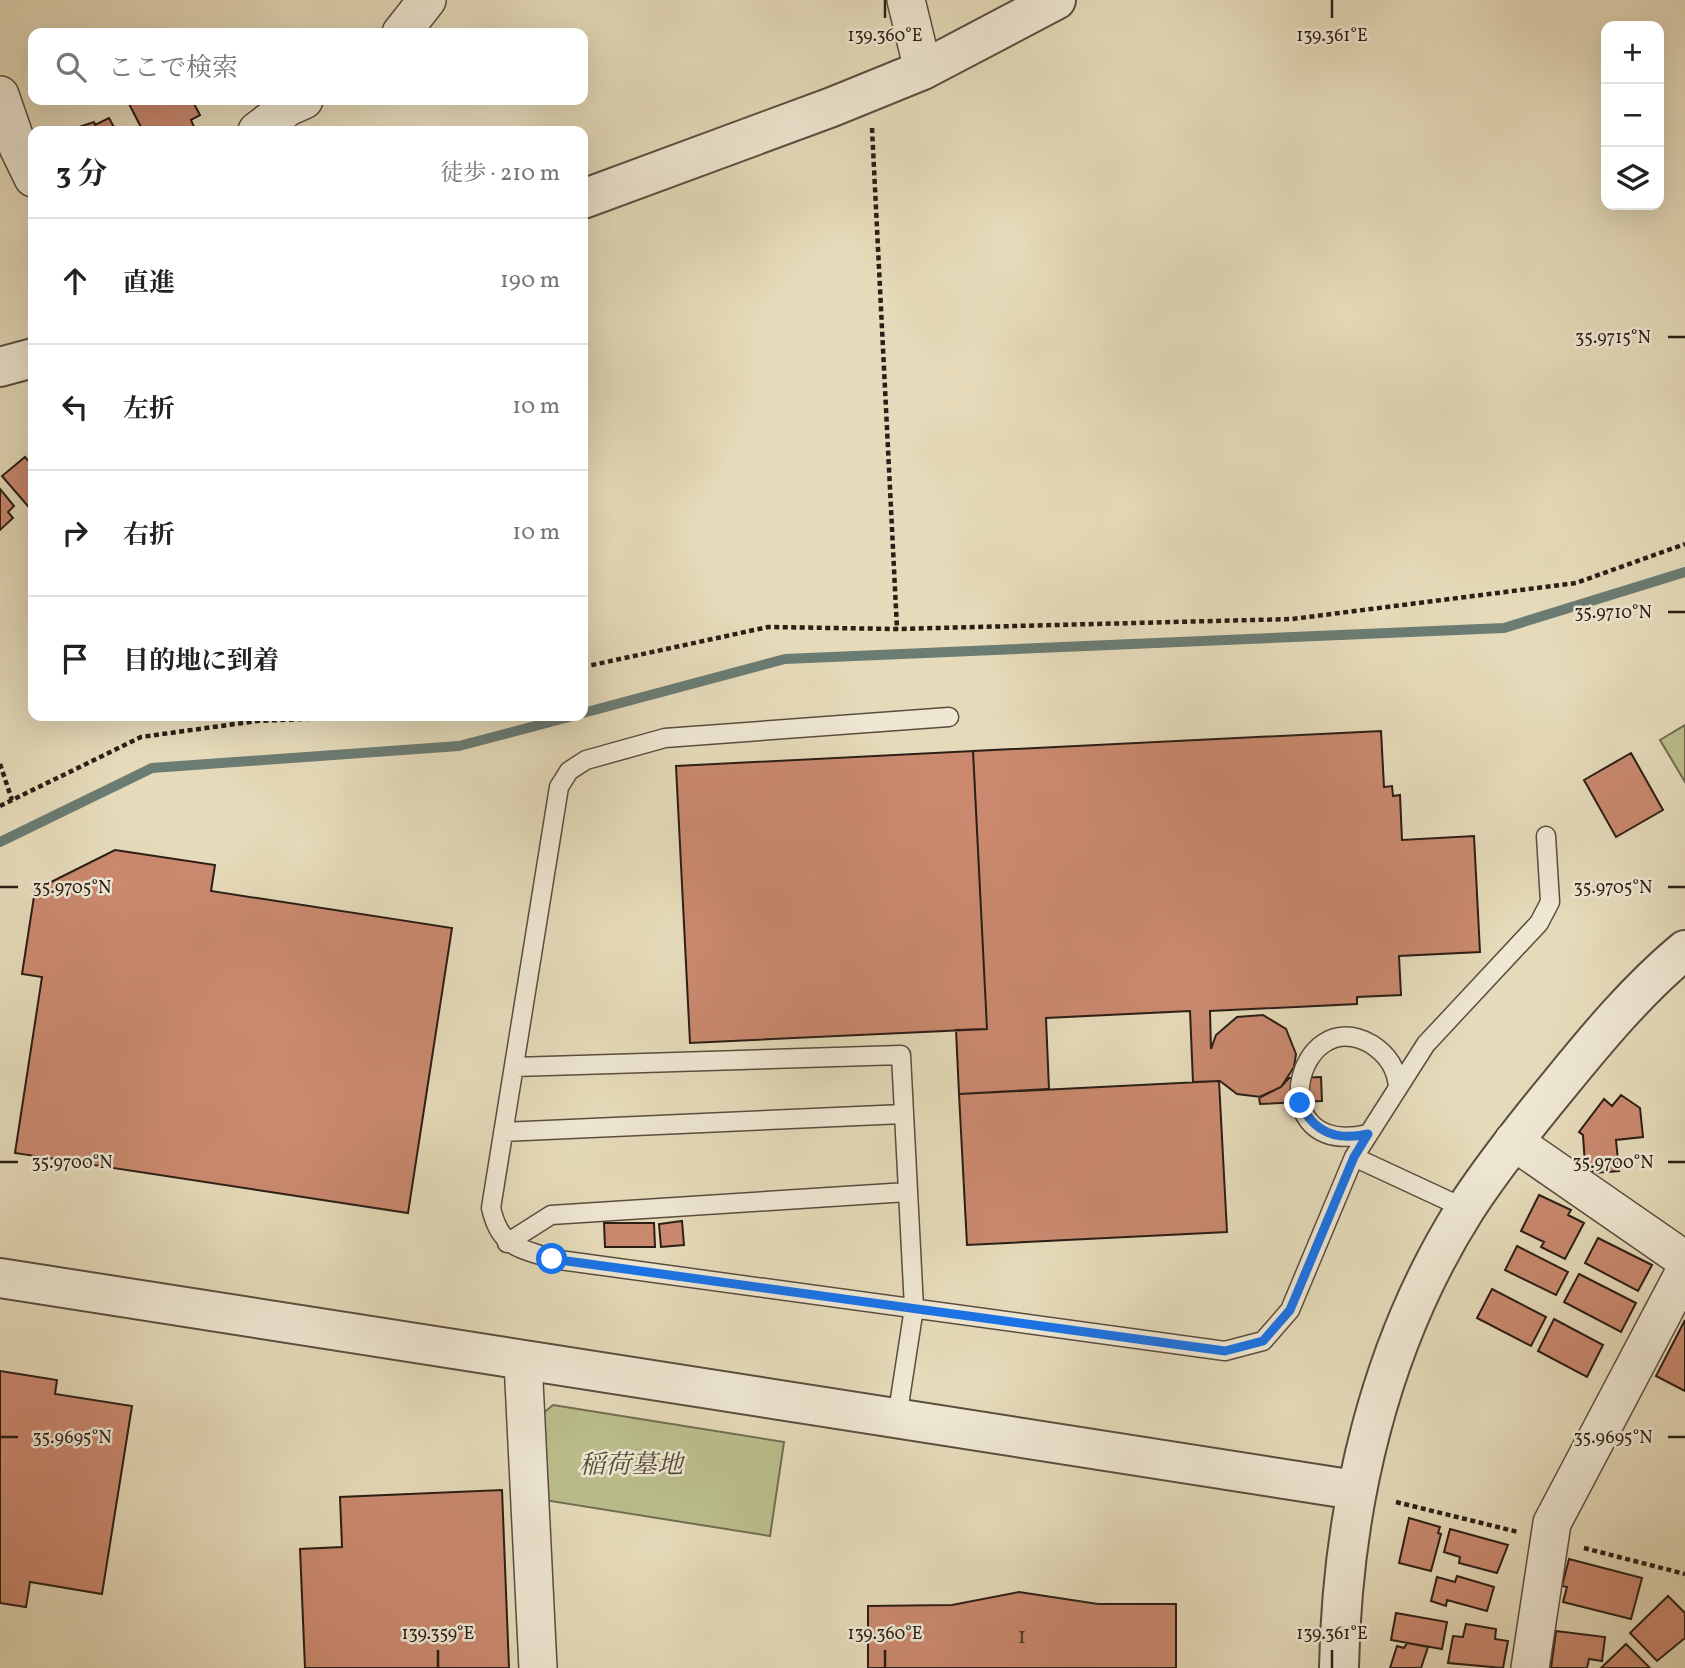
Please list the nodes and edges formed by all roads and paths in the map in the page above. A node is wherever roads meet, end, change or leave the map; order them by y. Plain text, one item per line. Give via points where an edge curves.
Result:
1 (427, 0) edge
2 (906, 0) edge
3 (1056, 0) edge
4 (405, 28) edge
5 (923, 70) junction
6 (870, 92) junction
7 (0, 94) edge
8 (293, 105) edge
9 (263, 126) edge
10 (28, 168) edge
11 (588, 197) edge
12 (28, 359) edge
13 (0, 367) edge
14 (1685, 544) edge
15 (897, 629) junction
16 (588, 666) edge
17 (949, 717) dead end
18 (257, 721) edge
19 (0, 764) edge
20 (12, 800) junction
21 (0, 806) edge
22 (1546, 836) dead end
23 (1685, 950) edge
24 (514, 1067) junction
25 (1398, 1088) junction
26 (903, 1114) junction
27 (503, 1132) junction
28 (1368, 1134) junction
29 (1513, 1141) junction
30 (1354, 1157) junction
31 (907, 1192) junction
32 (1466, 1209) junction
33 (507, 1244) junction
34 (1685, 1260) edge
35 (1685, 1271) edge
36 (0, 1278) edge
37 (914, 1308) junction
38 (523, 1361) junction
39 (897, 1419) junction
40 (1355, 1490) junction
41 (538, 1668) edge
42 (1339, 1668) edge
43 (1530, 1668) edge

1 - 4 street
2 - 5 street
3 - 5 street
5 - 6 street
6 - 11 street
6 - 15 path
7 - 10 street
8 - 9 street
12 - 13 street
14 - 15 path via 1577,583 1292,620
15 - 16 path via 768,627
17 - 24 lane via 665,738 586,760 569,771 559,787
18 - 20 path via 141,737
19 - 20 path
20 - 21 path
22 - 25 lane via 1550,902 1539,923 1426,1044
23 - 29 street via 1625,1004
24 - 26 lane via 901,1055
24 - 27 lane
25 - 28 lane
25 - 28 lane via 1391,1062 1364,1040 1332,1040 1307,1059 1297,1088 1307,1118 1332,1136
26 - 27 lane
26 - 31 lane
27 - 33 lane via 491,1208 495,1226
28 - 30 lane
29 - 32 street
29 - 34 street
30 - 32 lane
30 - 37 lane via 1290,1310 1263,1341 1225,1351
31 - 33 lane via 551,1215
31 - 37 lane
32 - 40 street via 1424,1284 1381,1394
33 - 37 lane via 552,1259
35 - 43 street via 1552,1523
36 - 38 street
37 - 39 lane
38 - 39 street
38 - 41 street
39 - 40 street
40 - 42 street

